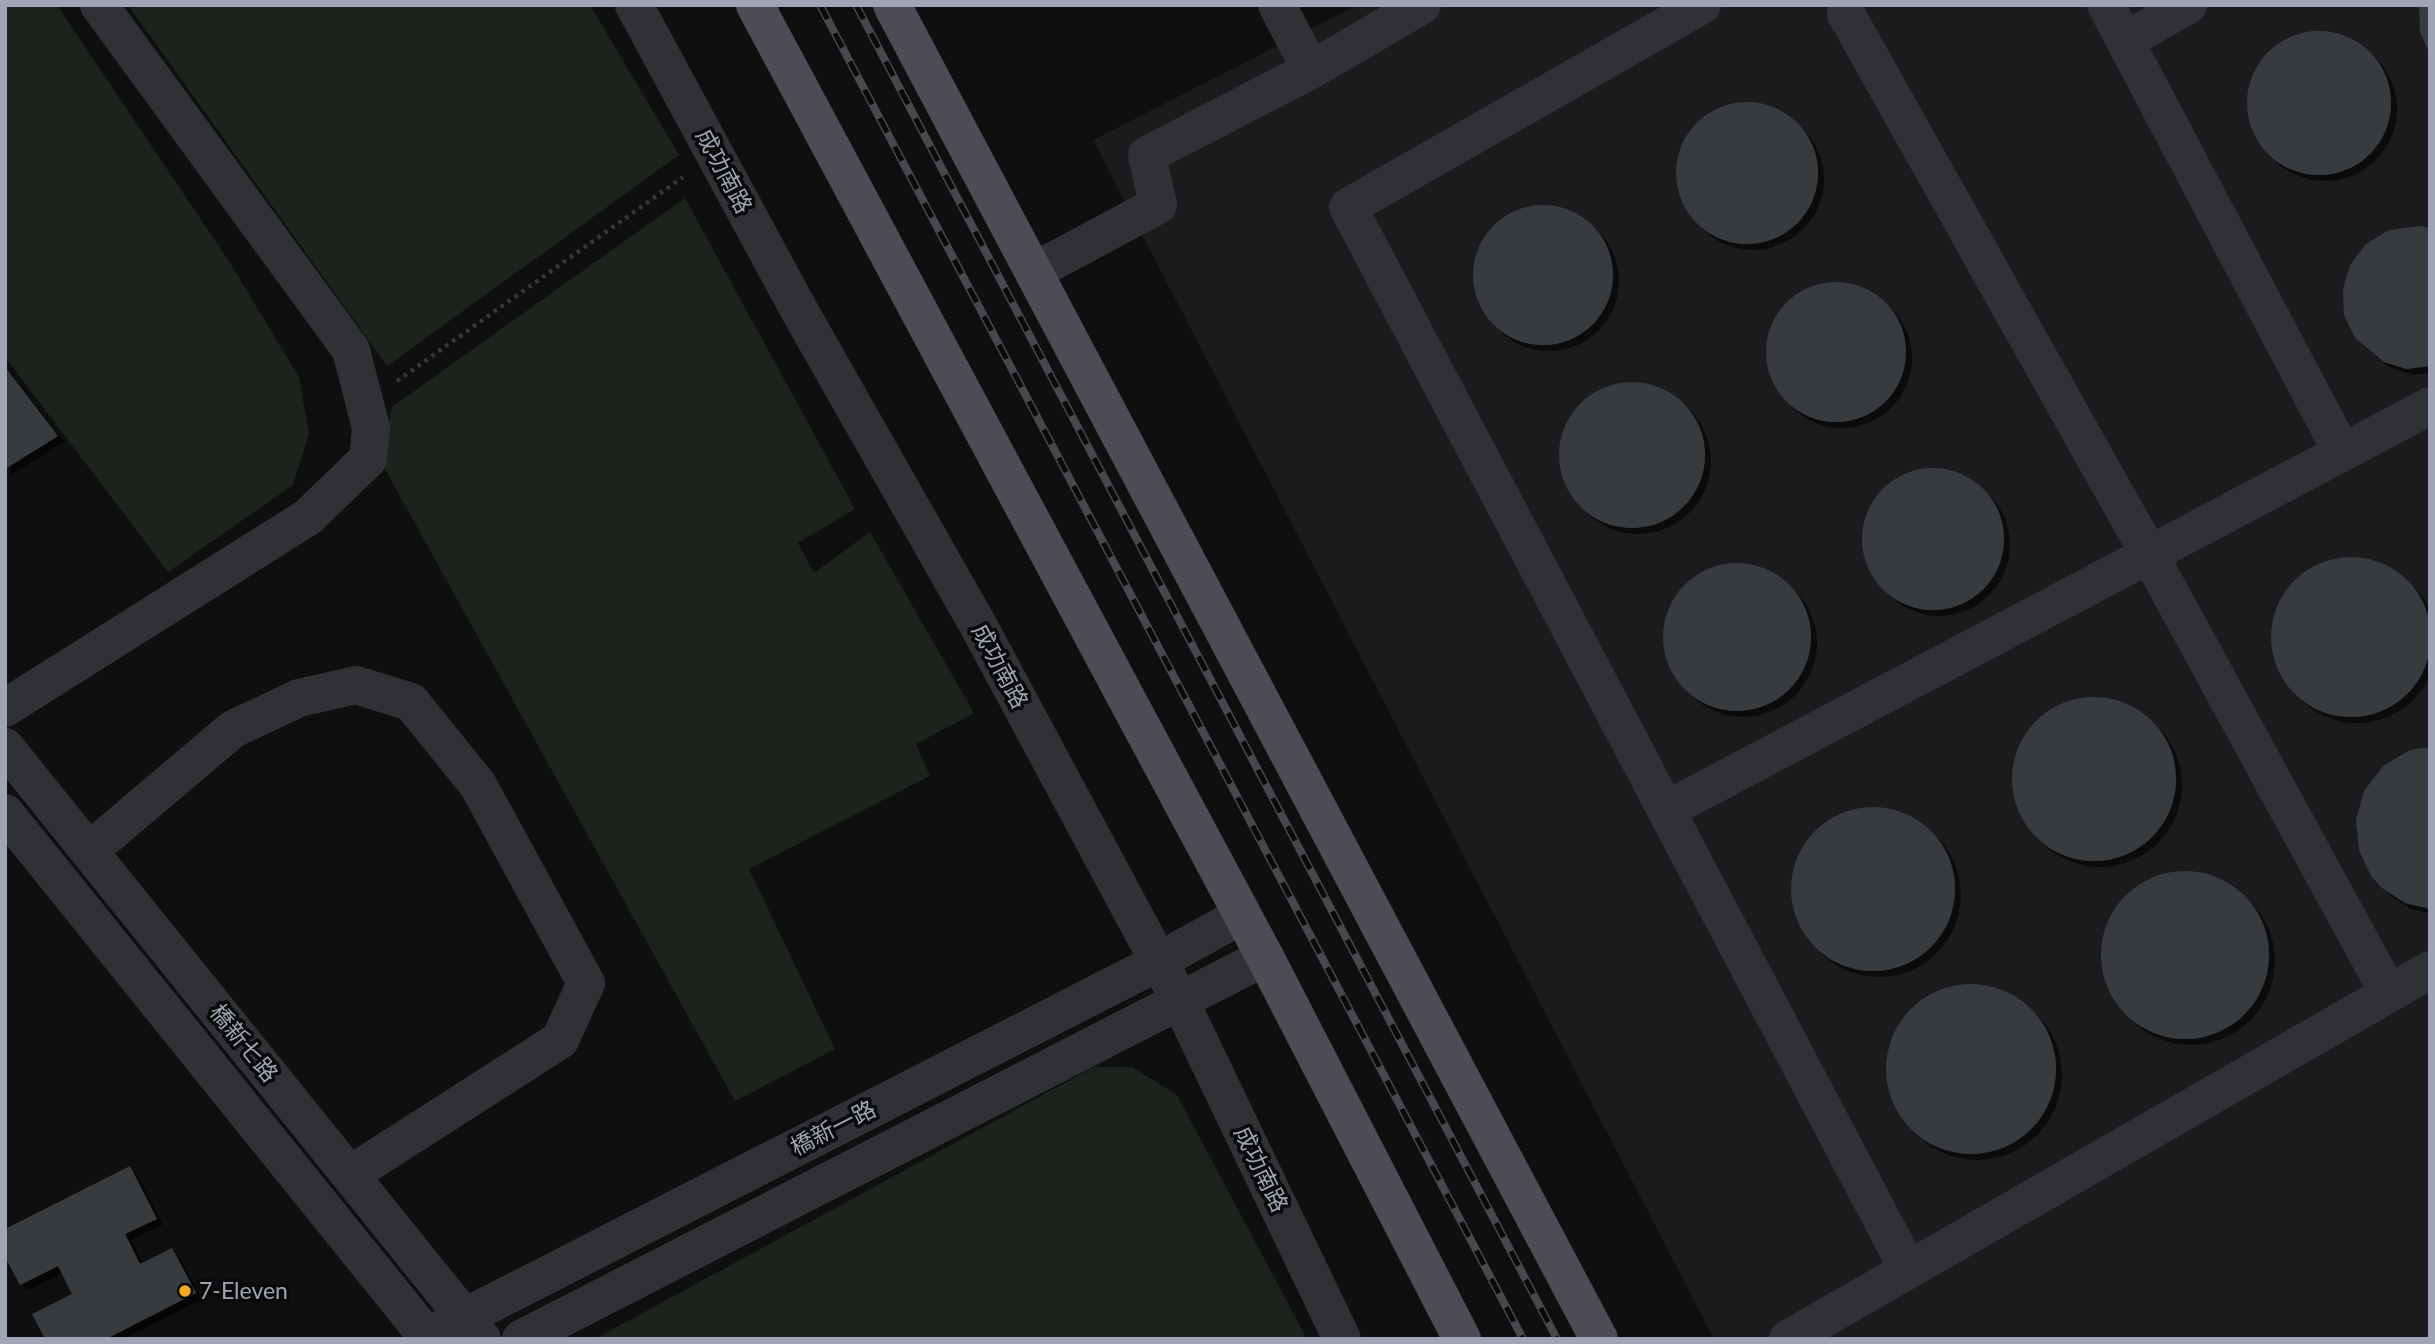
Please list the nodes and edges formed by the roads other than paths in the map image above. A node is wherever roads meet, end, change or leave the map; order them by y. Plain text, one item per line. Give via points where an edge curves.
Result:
1 (99, 5) edge
2 (634, 5) edge
3 (755, 5) edge
4 (892, 5) edge
5 (1277, 5) edge
6 (1422, 5) edge
7 (1702, 5) edge
8 (2106, 5) edge
9 (2188, 5) edge
10 (1846, 14) dead end
11 (2124, 41) junction
12 (1311, 70) junction
13 (1035, 271) junction
14 (2430, 406) edge
15 (2342, 452) junction
16 (2149, 554) junction
17 (5, 708) edge
18 (5, 747) edge
19 (1665, 810) junction
20 (5, 813) edge
21 (89, 851) junction
22 (1242, 915) junction
23 (1265, 957) junction
24 (1157, 961) junction
25 (2430, 970) edge
26 (2388, 992) junction
27 (1180, 1001) junction
28 (351, 1174) junction
29 (1908, 1269) junction
30 (474, 1328) edge
31 (426, 1338) edge
32 (521, 1339) edge
33 (1342, 1339) edge
34 (1462, 1339) edge
35 (1599, 1339) edge
36 (1788, 1339) edge

1 - 17 street via 351,350 371,428 368,459 308,517
2 - 24 street, 成功南路 via 799,310 978,625
3 - 22 main road
4 - 13 main road
5 - 12 street
6 - 12 street
7 - 19 street via 1348,207
8 - 11 street
9 - 11 street
10 - 16 street
11 - 15 street
12 - 13 street via 1147,155 1158,205
13 - 35 main road
14 - 15 street
15 - 16 street
16 - 19 street
16 - 26 street
18 - 21 street, 橋新七路
19 - 29 street
20 - 31 street, 橋新七路
21 - 28 street, 橋新七路
21 - 28 street via 233,729 299,698 356,685 411,702 420,713 478,785 586,983 560,1040
22 - 23 main road
22 - 24 street, 橋新一路
23 - 27 street, 橋新一路
23 - 34 main road
24 - 27 street, 成功南路
24 - 30 street, 橋新一路
25 - 26 street
26 - 29 street
27 - 32 street, 橋新一路
27 - 33 street, 成功南路
28 - 30 street, 橋新七路
29 - 36 street
30 - 31 street, 橋新一路

